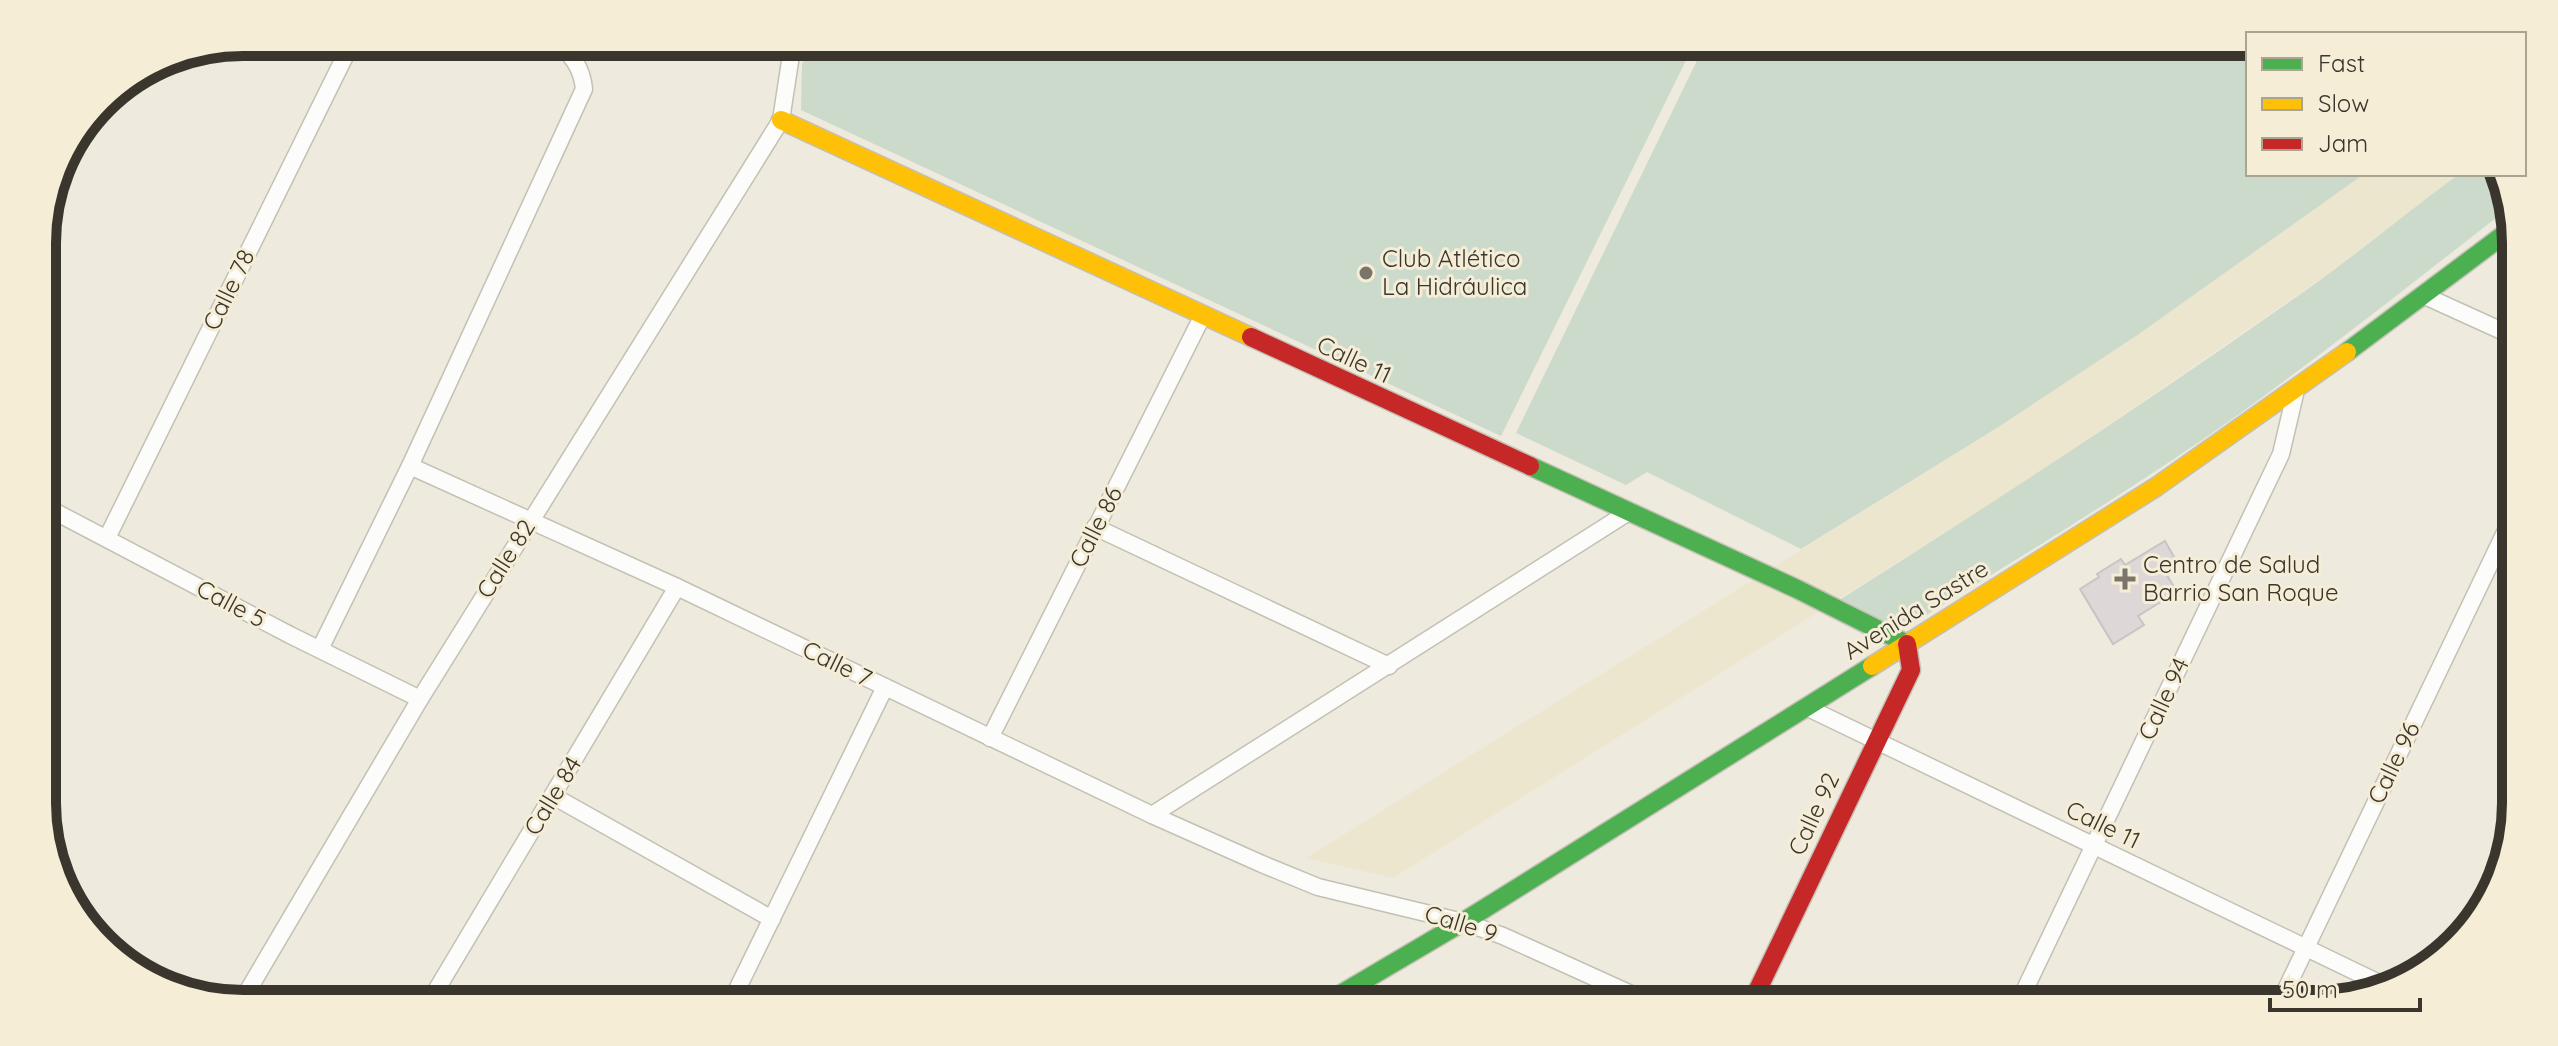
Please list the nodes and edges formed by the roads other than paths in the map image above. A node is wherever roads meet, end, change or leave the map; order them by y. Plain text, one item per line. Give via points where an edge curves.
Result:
1 (345, 56) edge
2 (572, 56) edge
3 (583, 56) edge
4 (791, 56) edge
5 (575, 62) junction
6 (781, 120) junction
7 (2501, 237) edge
8 (2425, 296) junction
9 (1202, 317) junction
10 (2502, 331) edge
11 (2296, 390) junction
12 (410, 466) junction
13 (56, 512) edge
14 (1627, 513) junction
15 (530, 519) junction
16 (1095, 527) junction
17 (107, 538) junction
18 (2502, 539) edge
19 (677, 587) junction
20 (1907, 644) junction
21 (320, 649) junction
22 (1389, 666) junction
23 (885, 687) junction
24 (420, 699) junction
25 (1806, 707) junction
26 (990, 738) junction
27 (1875, 742) junction
28 (553, 796) junction
29 (1152, 815) junction
30 (2094, 847) junction
31 (1262, 864) joint
32 (772, 919) junction
33 (1463, 922) junction
34 (2305, 947) junction
35 (2374, 980) edge
36 (249, 990) edge
37 (436, 990) edge
38 (737, 990) edge
39 (1348, 990) edge
40 (1622, 990) edge
41 (1758, 990) edge
42 (2025, 990) edge
43 (2285, 990) edge

1 - 17 street, Calle 78
2 - 5 street
3 - 5 lane
4 - 6 street
5 - 12 street via 584,89
6 - 9 street, Calle 11
6 - 15 street, Calle 82
7 - 8 street, Avenida Sastre
8 - 10 street
8 - 11 street, Avenida Sastre
9 - 14 street, Calle 11
9 - 16 street, Calle 86
11 - 20 street, Avenida Sastre via 2144,495
11 - 30 street, Calle 94 via 2281,454
12 - 15 street, Calle 7
12 - 21 street
13 - 17 street, Calle 5
14 - 20 street, Calle 11
14 - 22 street
15 - 19 street, Calle 7
15 - 24 street, Calle 82
16 - 22 street
16 - 26 street, Calle 86
17 - 21 street, Calle 5
18 - 34 street, Calle 96
19 - 23 street, Calle 7
19 - 28 street, Calle 84
20 - 25 street, Avenida Sastre
20 - 27 street, Calle 92 via 1911,670
21 - 24 street, Calle 5
22 - 29 street
23 - 26 street, Calle 7
23 - 32 street
24 - 36 street, Calle 82
25 - 27 street, Calle 11
25 - 33 street, Avenida Sastre
26 - 29 street, Calle 7
27 - 30 street, Calle 11
27 - 41 street, Calle 92
28 - 32 street
28 - 37 street, Calle 84
29 - 31 street, Calle 7
30 - 34 street, Calle 11
30 - 42 street, Calle 94
31 - 33 street, Calle 9 via 1318,887
32 - 38 street
33 - 39 street, Avenida Sastre
33 - 40 street, Calle 9
34 - 35 street, Calle 11
34 - 43 street, Calle 96

